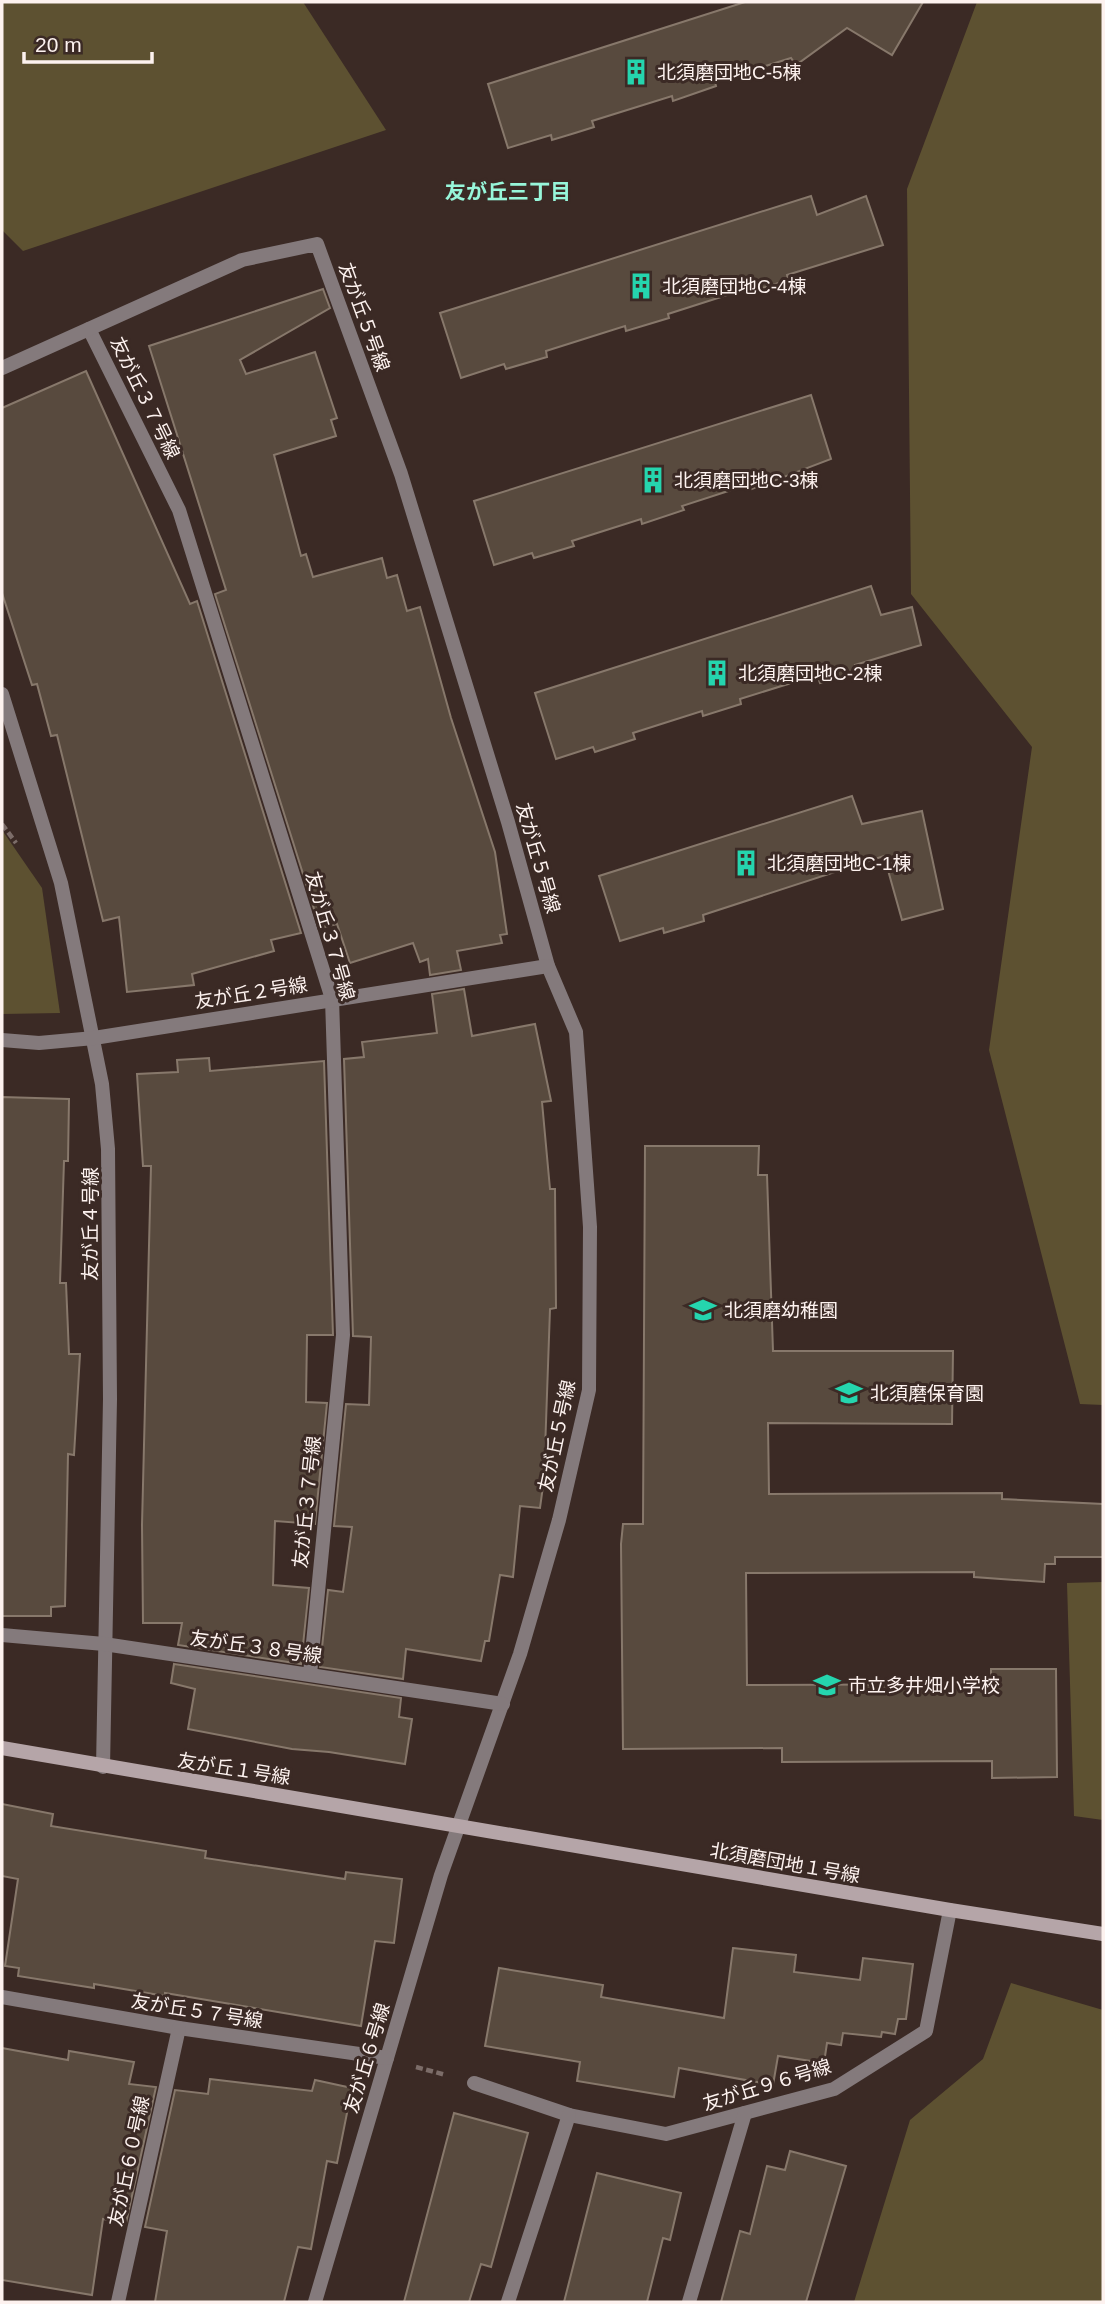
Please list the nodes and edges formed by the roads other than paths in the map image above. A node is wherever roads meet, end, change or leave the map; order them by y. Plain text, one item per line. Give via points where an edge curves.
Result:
1 (89, 329) junction
2 (2, 368) edge
3 (2, 694) edge
4 (548, 966) junction
5 (332, 999) junction
6 (93, 1038) junction
7 (2, 1040) edge
8 (2, 1635) edge
9 (104, 1644) junction
10 (310, 1674) junction
11 (503, 1704) junction
12 (2, 1748) edge
13 (103, 1767) junction
14 (460, 1826) junction
15 (950, 1910) junction
16 (1103, 1934) edge
17 (2, 1997) edge
18 (178, 2028) junction
19 (387, 2058) junction
20 (474, 2082) dead end
21 (745, 2113) junction
22 (569, 2115) junction
23 (118, 2302) edge
24 (315, 2302) edge
25 (508, 2302) edge
26 (689, 2302) edge

1 - 2 street, 友が丘５号線
1 - 4 street, 友が丘５号線 via 242,260 317,244 401,474
1 - 5 street, 友が丘３７号線 via 179,510
3 - 6 street, 友が丘４号線 via 61,883
4 - 5 street, 友が丘２号線
4 - 11 street, 友が丘５号線 via 576,1032 590,1227 589,1390 559,1520
5 - 6 street, 友が丘２号線
5 - 10 street, 友が丘３７号線 via 343,1335
6 - 7 street, 友が丘２号線 via 39,1043
6 - 9 street, 友が丘４号線 via 103,1084 108,1149 110,1399
8 - 9 street, 友が丘３８号線
9 - 10 street, 友が丘３８号線
9 - 13 street, 友が丘４号線
10 - 11 street, 友が丘３８号線
11 - 14 street, 友が丘５号線
12 - 13 street, 友が丘１号線
13 - 14 street, 友が丘１号線
14 - 15 street, 北須磨団地１号線
14 - 19 street, 友が丘６号線
15 - 16 street, 北須磨団地１号線
15 - 21 street, 友が丘９６号線 via 926,2031 834,2089
17 - 18 street, 友が丘５７号線
18 - 19 street, 友が丘５７号線
18 - 23 street, 友が丘６０号線
19 - 24 street, 友が丘６号線
20 - 22 street, 友が丘９６号線
21 - 22 street, 友が丘９６号線 via 666,2134
21 - 26 street
22 - 25 street

